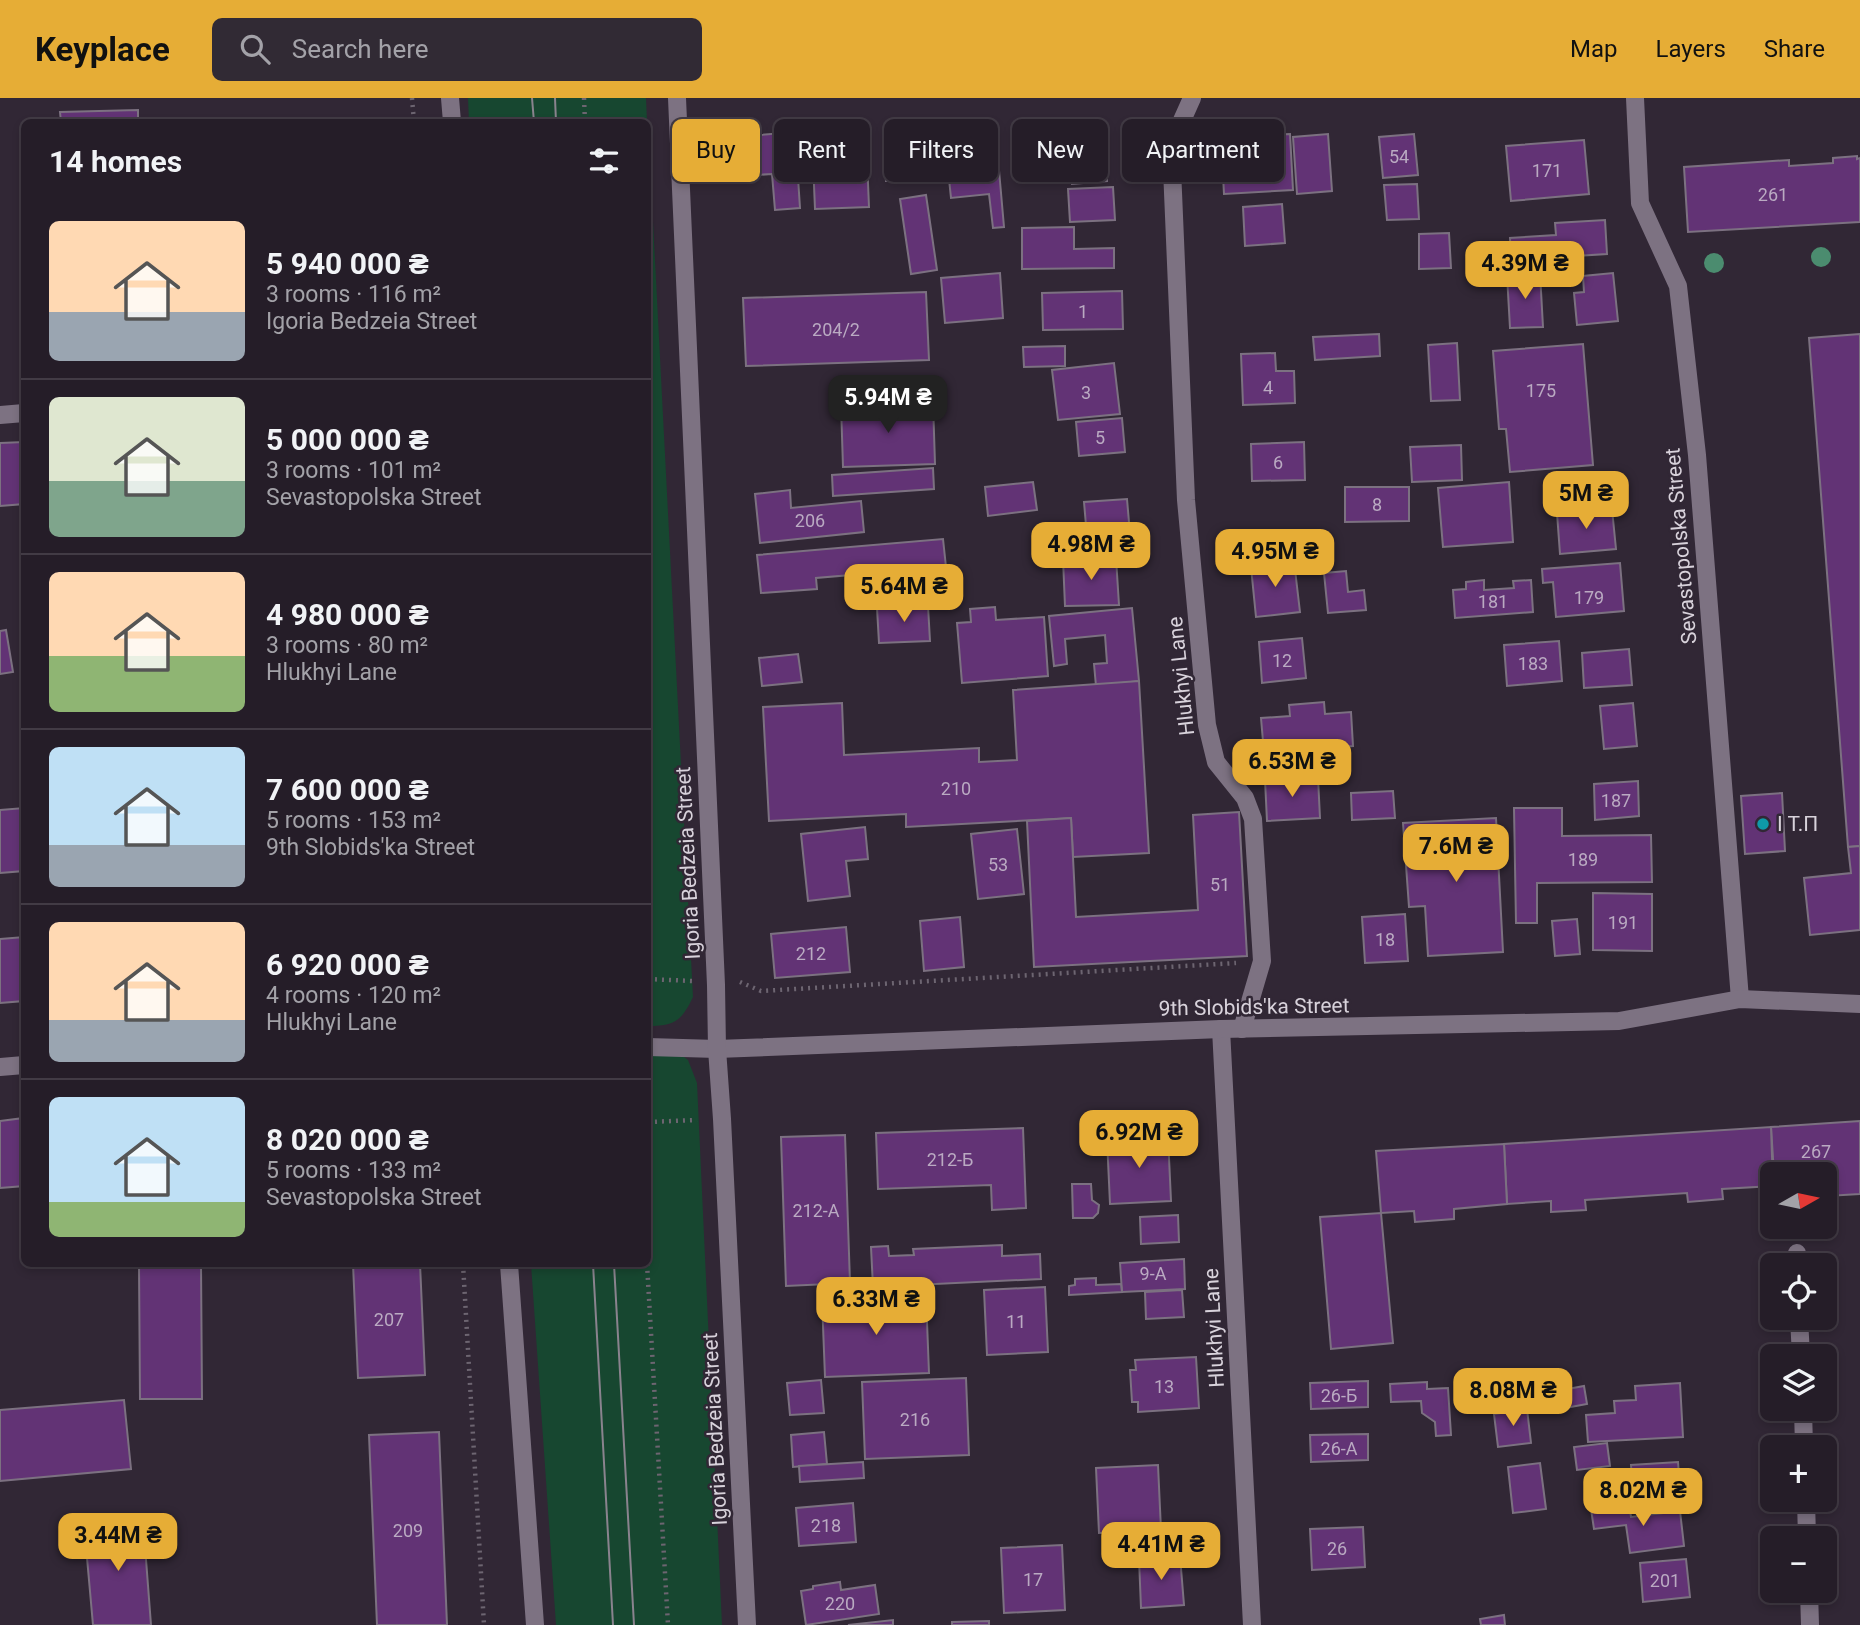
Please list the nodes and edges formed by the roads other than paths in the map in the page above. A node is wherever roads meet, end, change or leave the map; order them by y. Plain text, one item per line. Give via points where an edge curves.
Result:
1 (450, 98) edge
2 (677, 98) edge
3 (1192, 98) edge
4 (1634, 98) edge
5 (452, 119) edge
6 (21, 413) edge
7 (0, 415) edge
8 (1740, 999) junction
9 (1860, 1004) edge
10 (1221, 1029) junction
11 (1242, 1029) junction
12 (651, 1047) edge
13 (717, 1049) junction
14 (21, 1065) edge
15 (0, 1067) edge
16 (509, 1267) edge
17 (1809, 1603) edge
18 (535, 1625) edge
19 (747, 1625) edge
20 (1252, 1625) edge
21 (1810, 1625) edge

1 - 5 street
2 - 13 street, Igoria Bedzeia Street
3 - 11 street, Hlukhyi Lane via 1171,145 1186,500 1207,725 1216,762 1245,797 1253,819 1262,961
4 - 8 street, Sevastopolska Street via 1640,203 1678,286 1698,468
6 - 7 street
8 - 9 street, 9th Slobids'ka Street
8 - 11 street, 9th Slobids'ka Street via 1619,1021
10 - 11 street, 9th Slobids'ka Street
10 - 13 street, 9th Slobids'ka Street
10 - 20 street, Hlukhyi Lane
12 - 13 street, 9th Slobids'ka Street
13 - 19 street, Igoria Bedzeia Street
14 - 15 street
16 - 18 street
17 - 21 street

